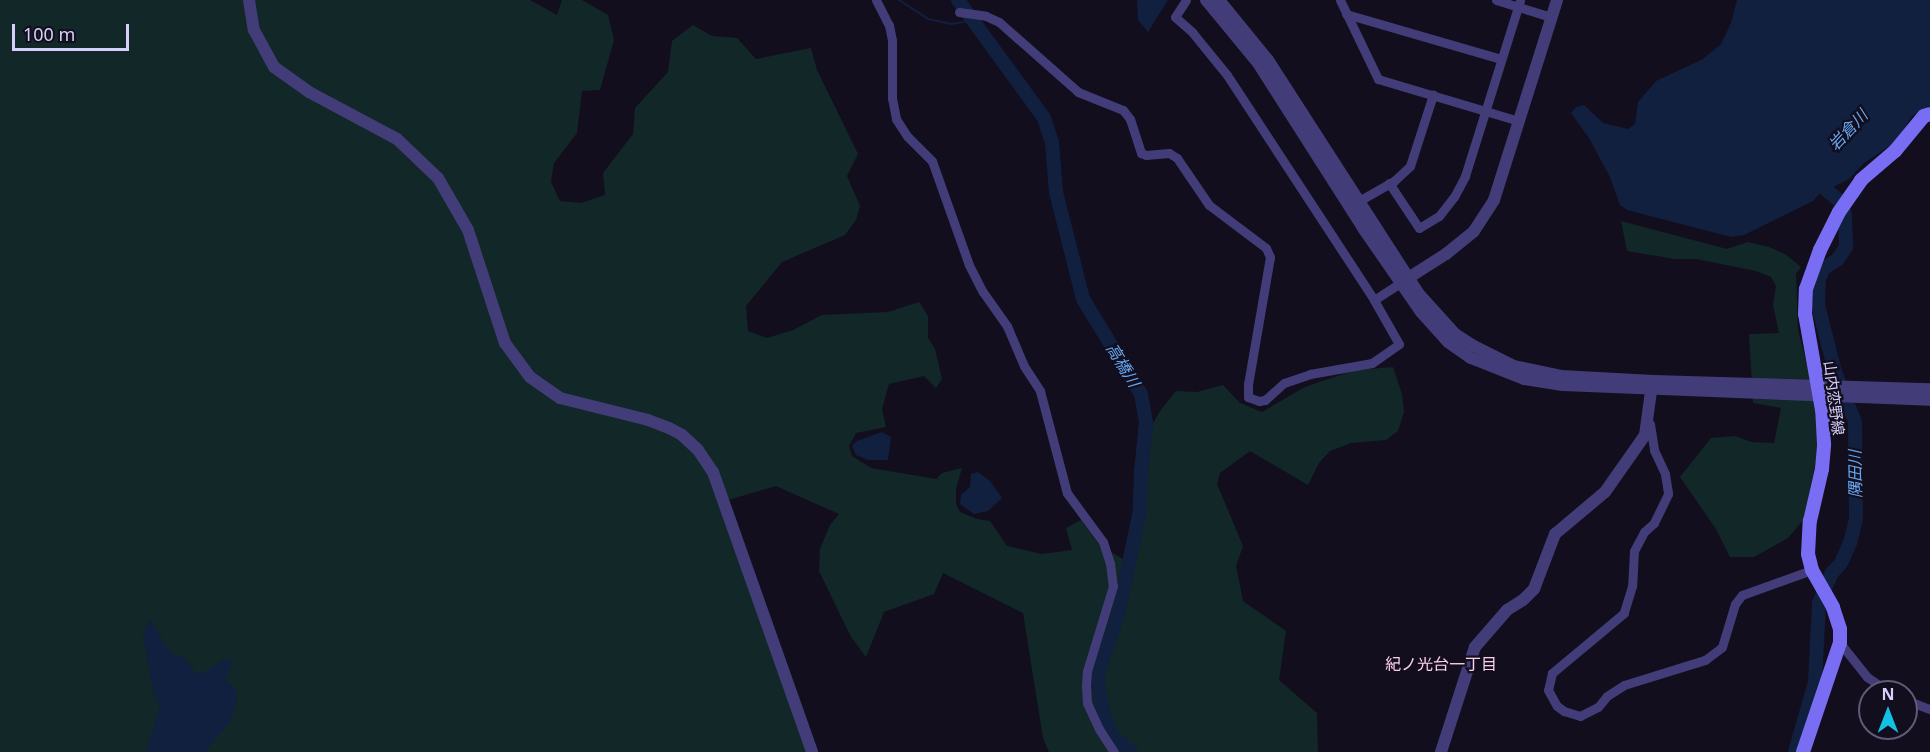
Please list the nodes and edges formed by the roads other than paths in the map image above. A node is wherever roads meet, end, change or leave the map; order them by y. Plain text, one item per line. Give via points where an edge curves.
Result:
1 (249, 0) edge
2 (876, 0) edge
3 (1186, 0) edge
4 (1206, 0) edge
5 (1219, 0) edge
6 (1340, 0) edge
7 (1496, 0) edge
8 (1557, 0) edge
9 (1519, 4) edge
10 (959, 12) dead end
11 (1347, 14) junction
12 (1551, 17) junction
13 (1501, 59) junction
14 (1433, 95) junction
15 (1484, 111) junction
16 (1930, 114) edge
17 (1519, 122) junction
18 (1389, 183) junction
19 (1357, 202) junction
20 (1405, 281) junction
21 (1374, 300) junction
22 (1652, 386) junction
23 (1930, 389) edge
24 (1915, 394) junction
25 (1930, 400) edge
26 (1649, 416) junction
27 (1816, 576) junction
28 (1840, 643) junction
29 (1870, 680) edge
30 (812, 752) edge
31 (1114, 752) edge
32 (1441, 752) edge
33 (1803, 752) edge

1 - 30 street via 254,30 274,67 309,92 397,139 438,178 468,230 502,336 530,377 560,399 669,428 698,450 713,472
2 - 31 street via 889,25 892,41 896,119 932,161 969,265 982,292 1007,326 1040,391 1067,493 1103,542 1110,563 1113,586 1086,685 1087,703
3 - 21 street via 1175,17 1227,75
4 - 20 street via 1258,63
5 - 19 street via 1268,60
6 - 11 street
7 - 9 street
8 - 12 street
9 - 12 street
9 - 13 street
10 - 21 street via 999,22 1078,92 1123,110 1141,153 1169,153 1177,158 1209,204 1266,248 1270,257 1248,397 1265,400 1284,383 1310,374 1372,363 1400,344
11 - 13 street
11 - 14 street via 1378,79
12 - 17 street
13 - 15 street
14 - 15 street
14 - 18 street via 1414,159 1401,176
15 - 17 street
15 - 18 street via 1460,188 1431,222 1419,228
16 - 27 main road, 山内恋野線 via 1861,180 1820,250 1806,289 1805,314 1824,444 1808,531 1808,554
17 - 20 street via 1498,189 1481,222 1455,248
18 - 19 street
19 - 20 street
20 - 21 street
20 - 22 street via 1421,312 1448,342 1499,371 1563,385
22 - 24 street
22 - 26 street
23 - 24 street
24 - 25 street
26 - 27 street via 1654,450 1665,474 1668,494 1634,551 1632,586 1624,613 1552,673 1548,690 1557,706 1580,716 1598,707 1624,685 1705,660 1722,647 1734,604 1742,595
26 - 32 street via 1645,435 1605,492 1555,534 1534,589 1507,610 1474,647
27 - 28 main road, 山内恋野線 via 1833,607
28 - 29 street
28 - 33 main road, 山内恋野線

